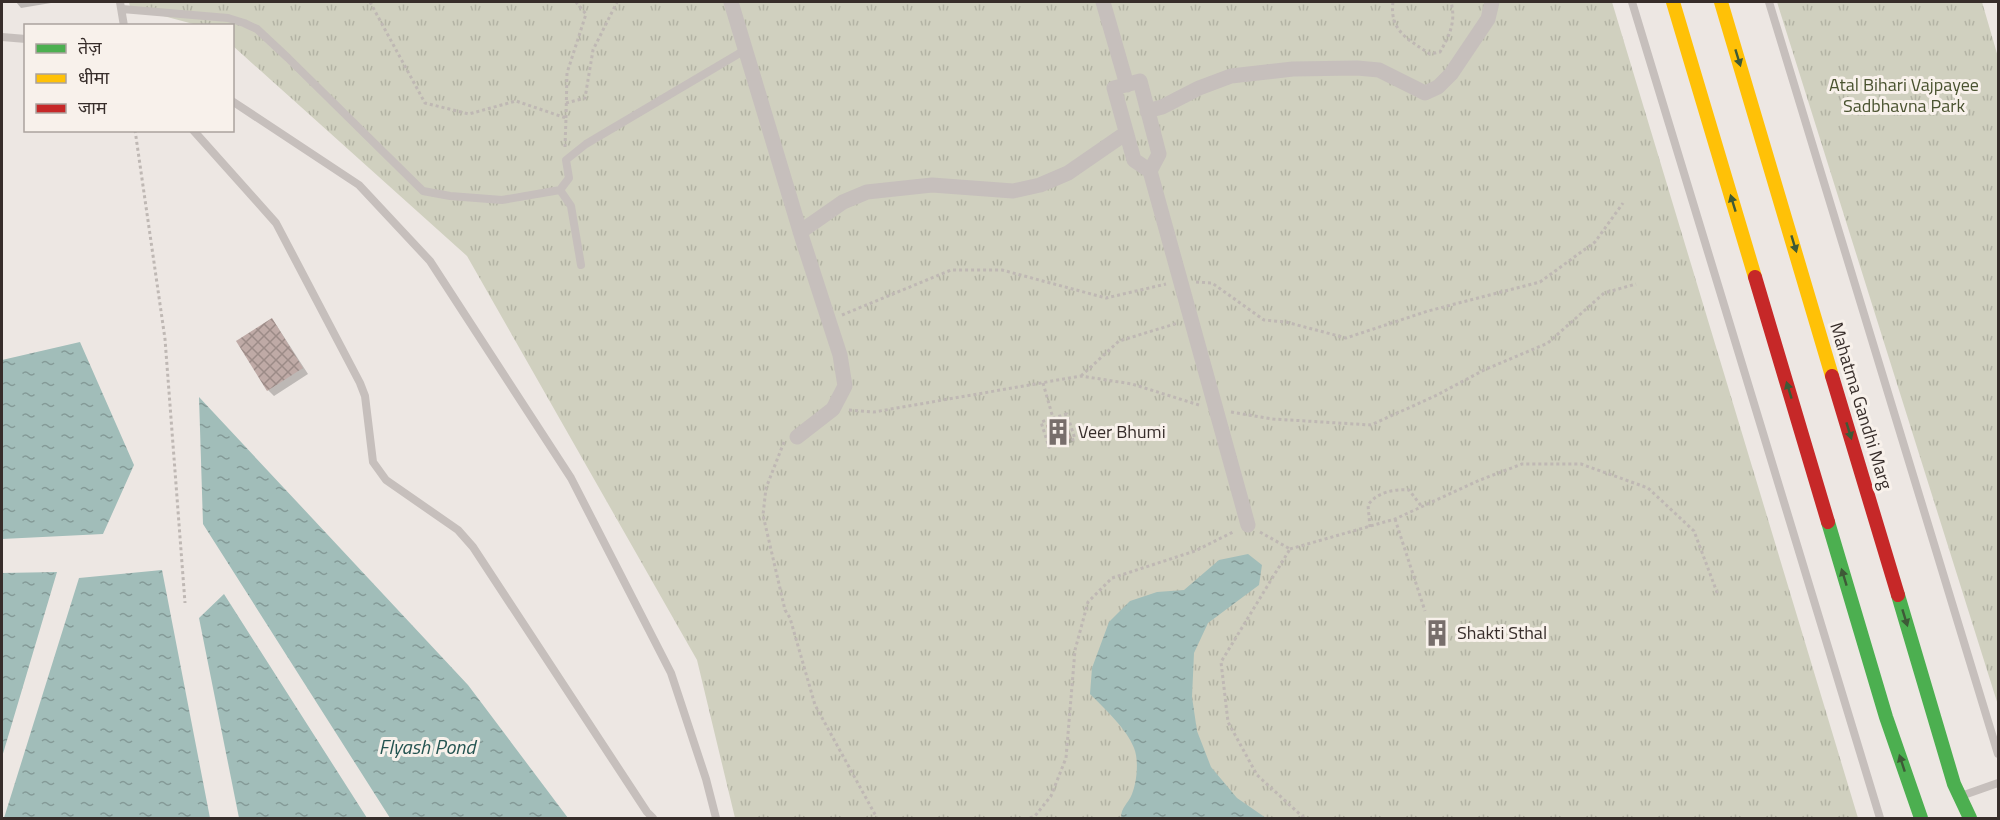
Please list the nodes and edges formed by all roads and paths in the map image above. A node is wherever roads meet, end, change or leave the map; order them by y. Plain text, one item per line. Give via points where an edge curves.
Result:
1 (370, 2) edge
2 (576, 2) edge
3 (617, 2) edge
4 (731, 2) edge
5 (1103, 2) edge
6 (1393, 2) edge
7 (1451, 2) edge
8 (1492, 2) edge
9 (1632, 2) edge
10 (1673, 2) edge
11 (1721, 2) edge
12 (1769, 2) edge
13 (121, 5) edge
14 (124, 24) edge
15 (2, 37) edge
16 (24, 39) edge
17 (745, 50) junction
18 (1127, 85) junction
19 (234, 102) edge
20 (566, 103) junction
21 (1147, 111) junction
22 (566, 118) junction
23 (135, 132) edge
24 (195, 132) edge
25 (1126, 133) junction
26 (566, 160) junction
27 (1150, 171) junction
28 (560, 190) junction
29 (1623, 203) dead end
30 (800, 232) junction
31 (581, 265) dead end
32 (1181, 282) junction
33 (1636, 284) dead end
34 (1191, 318) junction
35 (829, 321) junction
36 (1081, 376) junction
37 (1043, 383) junction
38 (833, 409) junction
39 (1216, 410) junction
40 (1053, 418) junction
41 (797, 437) joint
42 (1422, 507) junction
43 (1395, 519) junction
44 (1248, 525) junction
45 (1370, 527) junction
46 (1290, 549) junction
47 (1718, 595) dead end
48 (185, 603) dead end
49 (1425, 611) dead end
50 (1998, 754) edge
51 (1998, 783) edge
52 (1960, 797) junction
53 (653, 819) edge
54 (716, 819) edge
55 (877, 819) edge
56 (1030, 819) edge
57 (1304, 819) edge
58 (1880, 819) edge
59 (1921, 819) edge
60 (1970, 819) edge

1 - 22 path via 425,104 469,114 516,101
2 - 20 path via 586,14 567,73
3 - 20 path via 593,50 585,98
4 - 17 street
5 - 18 street
6 - 7 path via 1396,27 1430,54 1440,52 1447,41 1454,22
8 - 21 street via 1488,19 1451,74 1425,93 1379,70 1293,69 1231,76
9 - 58 lane
59 -> 10 main road via 1886,717
11 -> 52 main road, Mahatma Gandhi Marg
12 - 50 lane
13 - 14 lane
13 - 28 lane via 228,18 257,29 423,191 502,200
15 - 16 lane
17 - 26 lane via 625,120
17 - 30 street
18 - 21 street via 1140,81
18 - 25 street via 1114,88
19 - 54 lane via 359,185 430,261 571,478 666,662
20 - 22 path
21 - 27 street via 1159,154
22 - 26 path
23 - 48 path via 165,339
24 - 53 lane via 276,223 360,383 373,462 378,471 458,530 473,547
25 - 27 street via 1134,160
25 - 30 street via 1068,173 1040,185 1013,191 932,185 867,192 843,202
26 - 28 lane via 569,178
27 - 32 street
28 - 31 lane via 571,206
29 - 32 path via 1595,242 1540,282 1428,311 1346,338 1264,320 1212,283
30 - 35 street
32 - 34 street
32 - 35 path via 1106,298 1002,270 951,270
33 - 39 path via 1604,293 1548,343 1371,425 1273,419
34 - 36 path via 1119,341
34 - 39 street
35 - 38 street via 845,386
36 - 37 path
36 - 39 path via 1132,384
37 - 38 path via 874,412
37 - 40 path
38 - 41 street
39 - 44 street
40 - 40 path via 1067,414 1075,439 1049,447 1041,422
41 - 55 path via 784,441 766,488 763,515 785,610 814,705
42 - 43 path
42 - 45 path via 1409,490 1397,489 1374,497 1368,505
42 - 47 path via 1522,464 1581,464 1648,488 1694,531
43 - 45 path
43 - 49 path
44 - 46 path
44 - 56 path via 1194,551 1112,578 1088,602 1075,650 1066,758 1051,796
45 - 46 path
46 - 57 path via 1221,662 1228,722 1257,775
51 - 52 lane
52 - 60 main road, Mahatma Gandhi Marg

